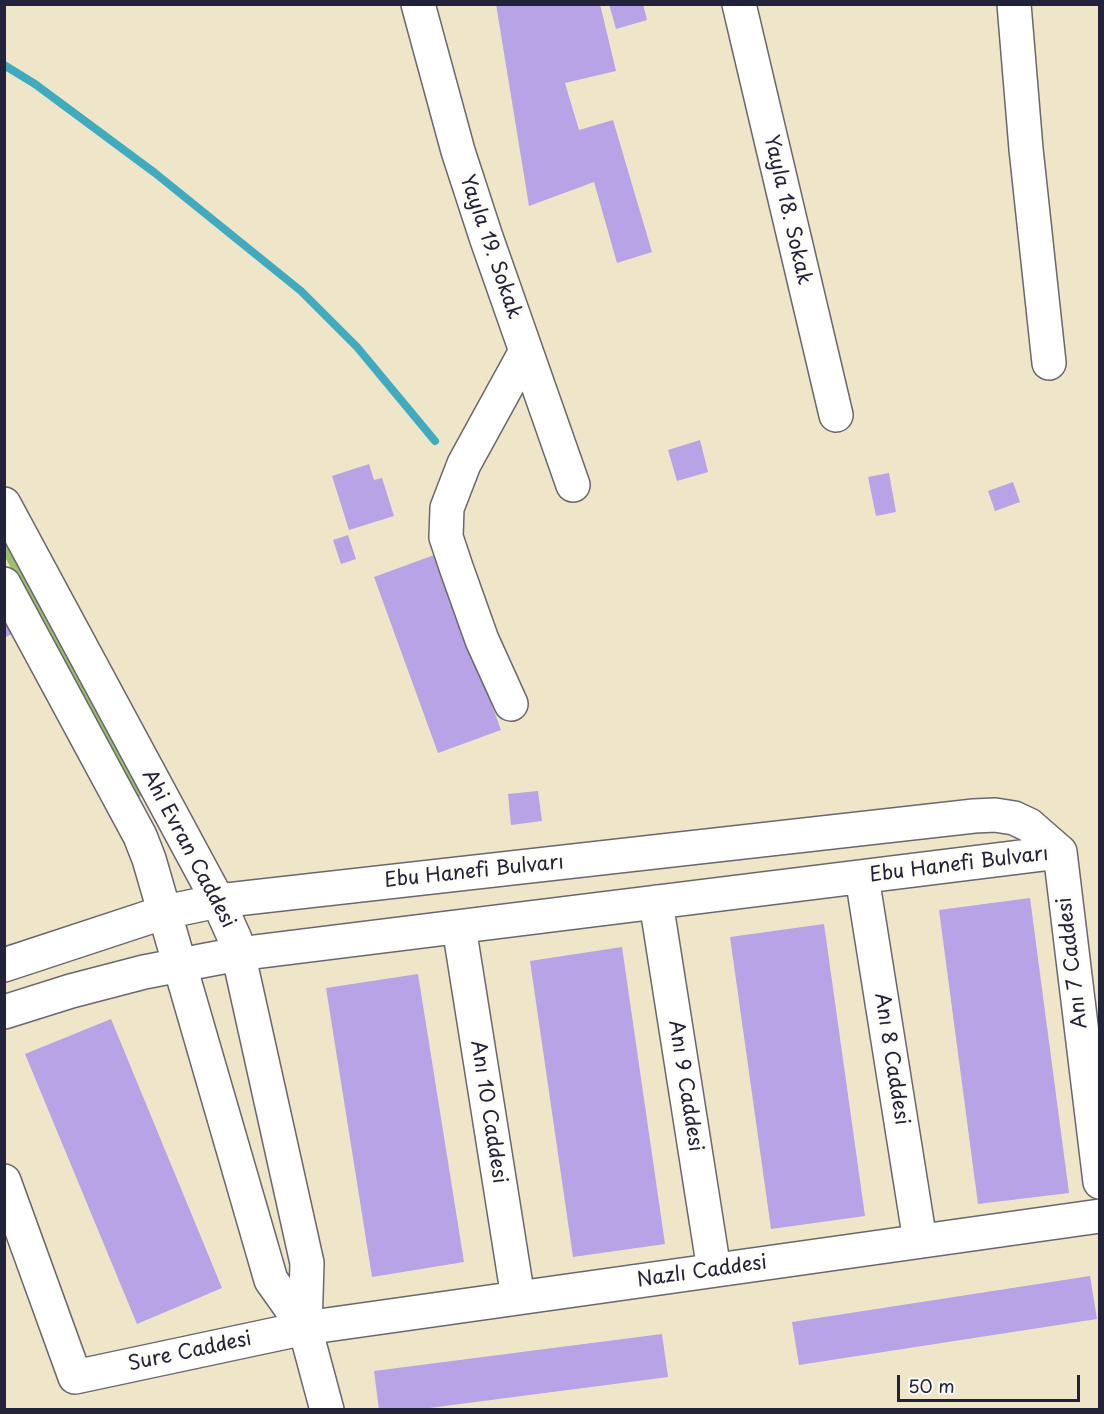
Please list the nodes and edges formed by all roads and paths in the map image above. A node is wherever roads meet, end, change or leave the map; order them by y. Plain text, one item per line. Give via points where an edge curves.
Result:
1 (418, 4) edge
2 (739, 4) edge
3 (1014, 4) edge
4 (526, 351) junction
5 (1049, 363) dead end
6 (836, 415) dead end
7 (573, 485) dead end
8 (4, 504) edge
9 (4, 584) edge
10 (511, 704) dead end
11 (1059, 852) junction
12 (862, 877) junction
13 (218, 901) junction
14 (656, 902) junction
15 (165, 912) junction
16 (459, 927) junction
17 (238, 954) junction
18 (4, 965) edge
19 (179, 965) junction
20 (4, 1012) edge
21 (4, 1181) edge
22 (1100, 1182) edge
23 (1100, 1216) edge
24 (920, 1241) junction
25 (714, 1270) junction
26 (518, 1298) junction
27 (305, 1328) junction
28 (327, 1410) edge

1 - 4 street, Yayla 19. Sokak via 458,151
2 - 6 street, Yayla 18. Sokak
3 - 5 street
4 - 7 street, Yayla 19. Sokak
4 - 10 street via 464,464 447,508 446,537 482,640
8 - 13 street, Ahi Evran Caddesi
9 - 15 street, Ahi Evran Caddesi via 140,836
11 - 12 street, Ebu Hanefi Bulvarı
11 - 13 street, Ebu Hanefi Bulvarı via 1029,825 1014,818 974,816
11 - 22 street, Anı 7 Caddesi
12 - 14 street, Ebu Hanefi Bulvarı
12 - 24 street, Anı 8 Caddesi
13 - 15 street, Ebu Hanefi Bulvarı
13 - 17 street, Ahi Evran Caddesi
14 - 16 street, Ebu Hanefi Bulvarı
14 - 25 street, Anı 9 Caddesi
15 - 18 street, Ebu Hanefi Bulvarı
15 - 19 street, Ahi Evran Caddesi
16 - 17 street, Ebu Hanefi Bulvarı
16 - 26 street, Anı 10 Caddesi
17 - 19 street, Ebu Hanefi Bulvarı
17 - 27 street, Ahi Evran Caddesi via 308,1263
19 - 20 street, Ebu Hanefi Bulvarı via 70,991
19 - 27 street, Ahi Evran Caddesi via 271,1280
21 - 27 street, Sure Caddesi via 75,1377
23 - 24 street, Nazlı Caddesi
24 - 25 street, Nazlı Caddesi
25 - 26 street, Nazlı Caddesi
26 - 27 street, Nazlı Caddesi
27 - 28 street, Ahi Evran Caddesi

